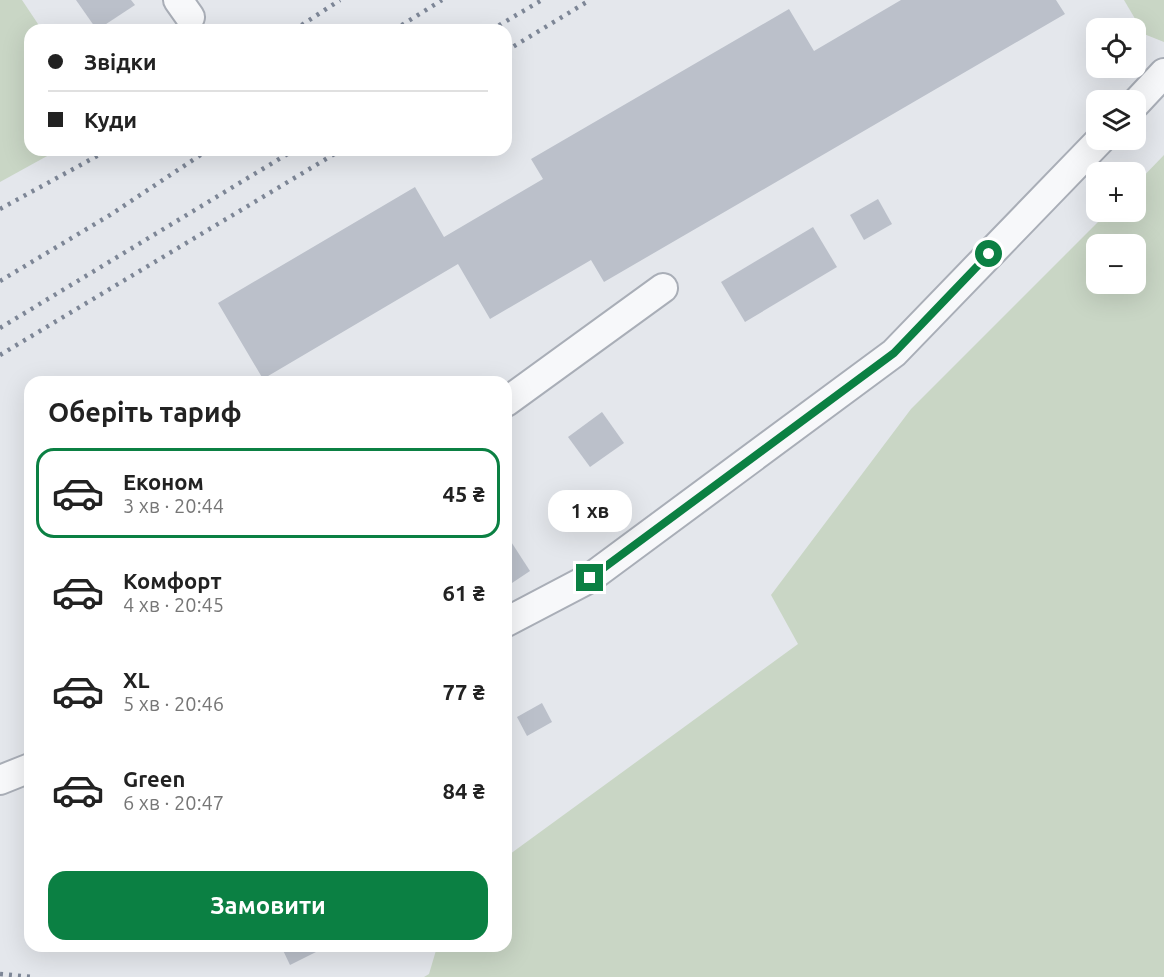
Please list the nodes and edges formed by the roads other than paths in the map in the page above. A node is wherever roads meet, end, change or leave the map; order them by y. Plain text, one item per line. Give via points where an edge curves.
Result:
1 (1164, 73) edge
2 (1146, 92) edge
3 (1090, 150) edge
4 (663, 288) dead end
5 (512, 398) edge
6 (512, 619) edge
7 (24, 770) edge
8 (0, 780) edge

1 - 2 lane
3 - 6 lane via 894,353 590,578
4 - 5 lane
7 - 8 lane

